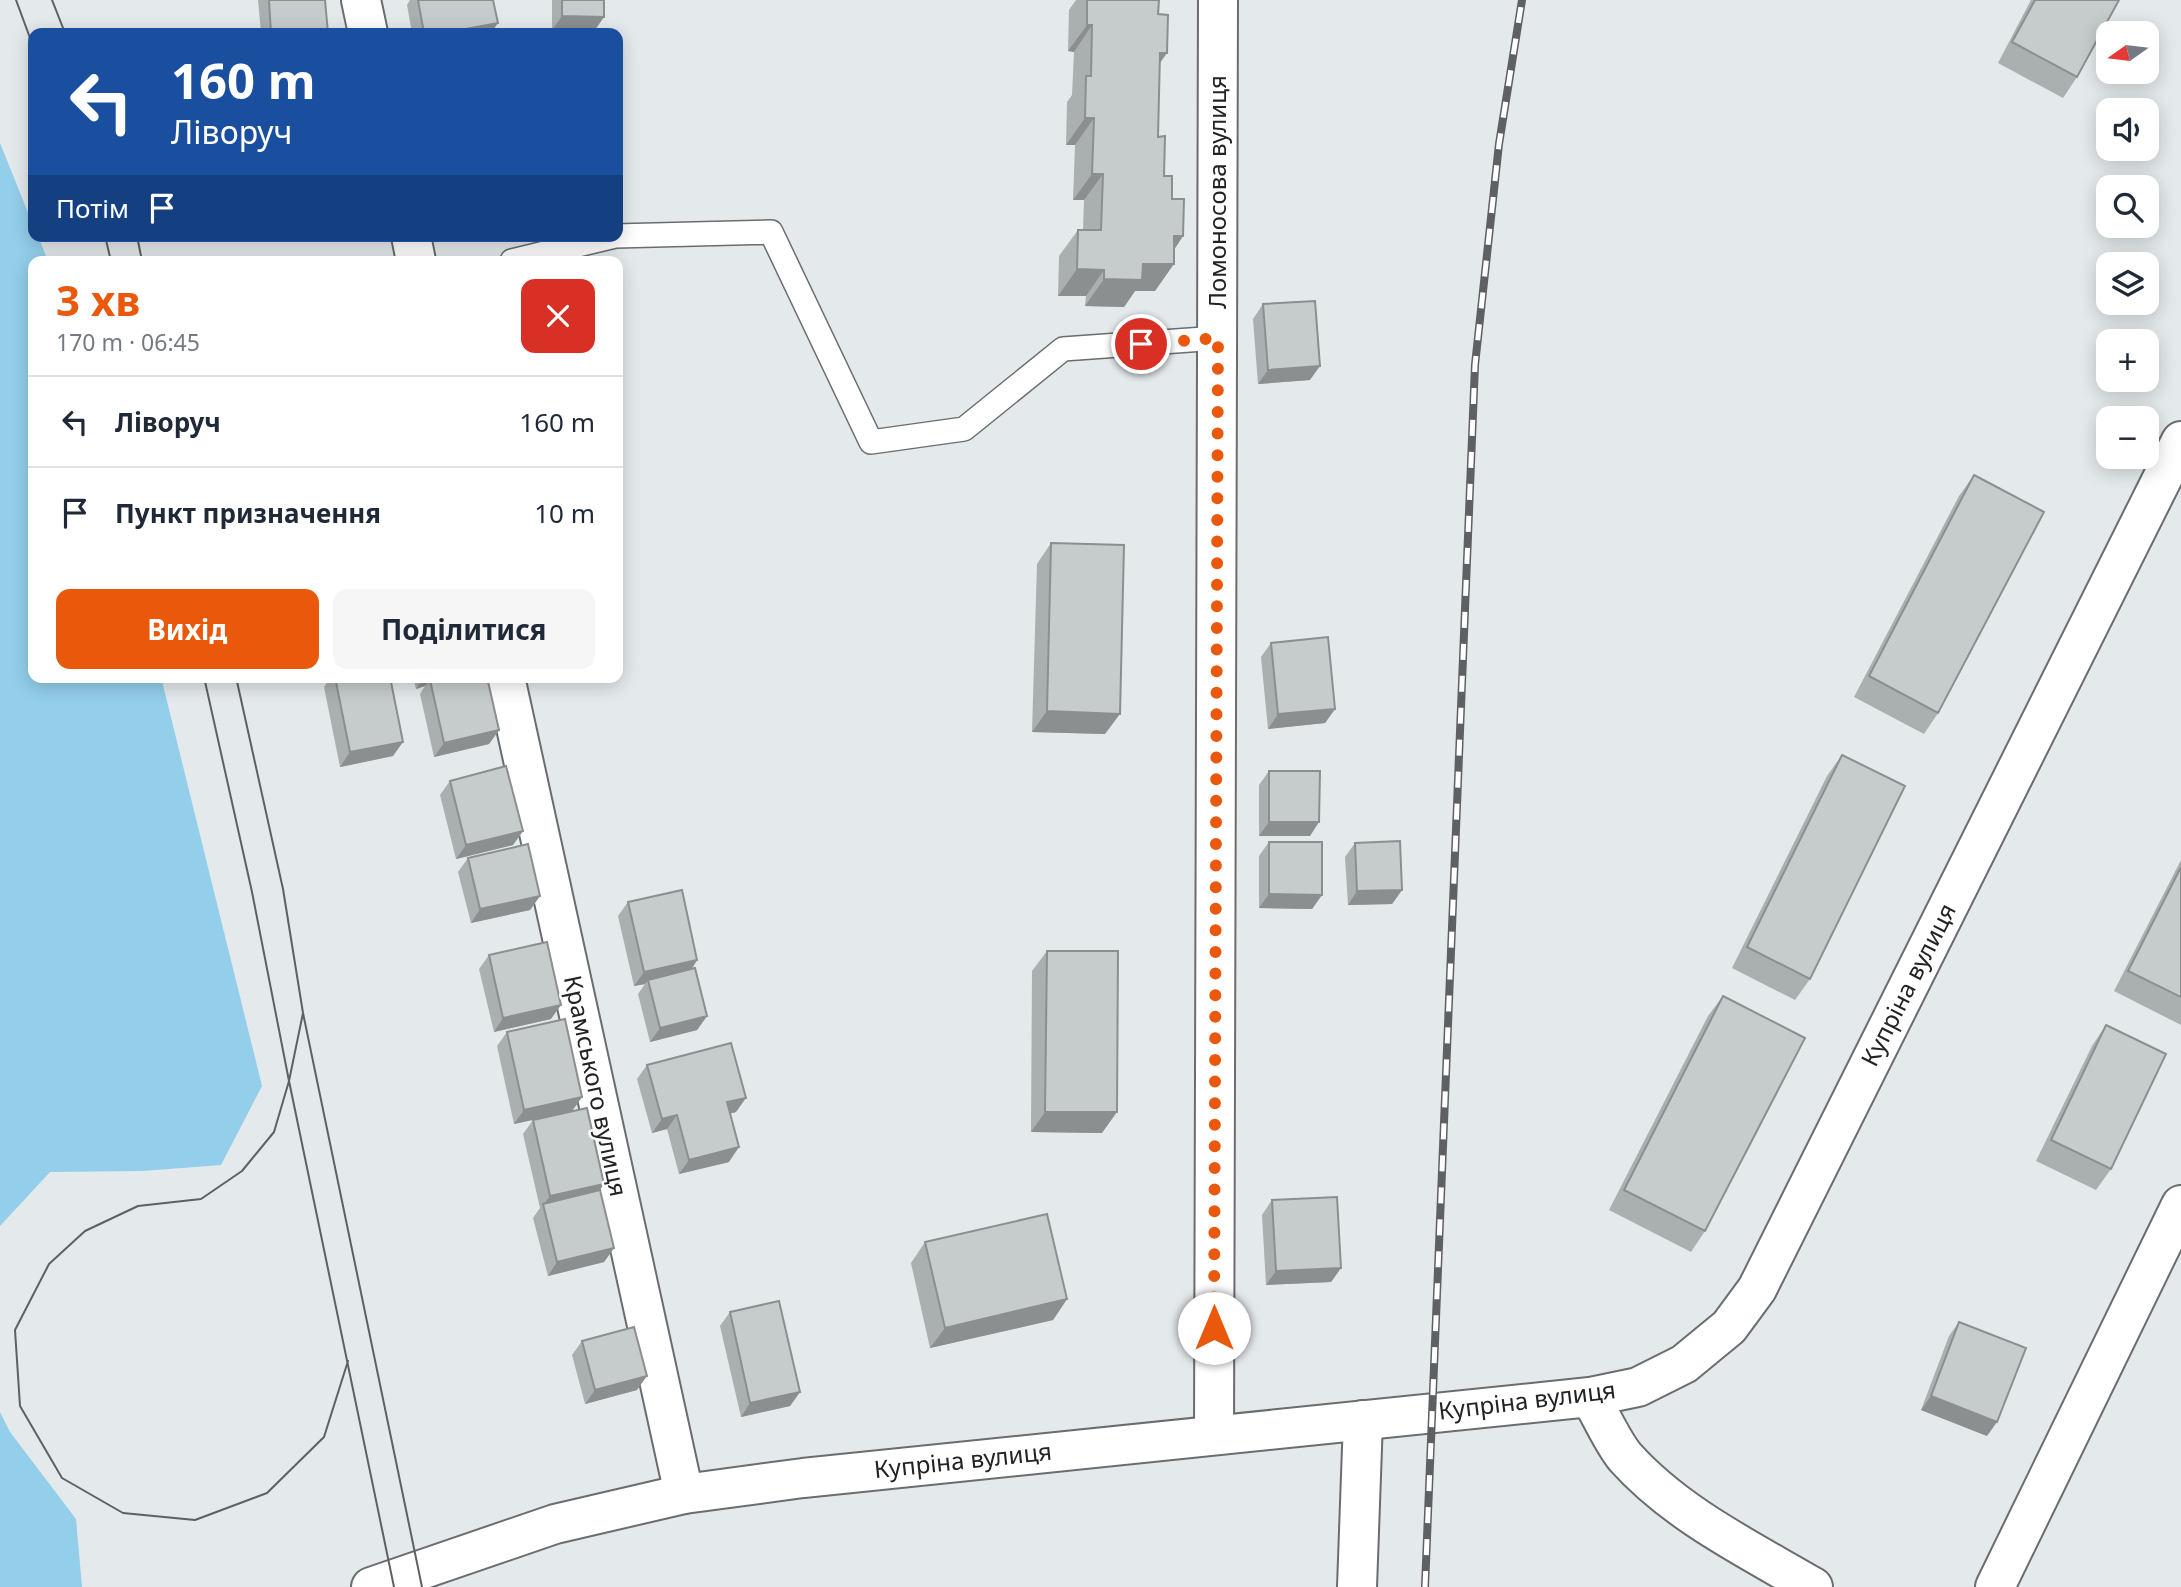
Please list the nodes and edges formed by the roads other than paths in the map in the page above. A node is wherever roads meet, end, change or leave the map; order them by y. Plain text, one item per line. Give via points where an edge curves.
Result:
1 (361, 0) edge
2 (1218, 0) edge
3 (367, 28) edge
4 (623, 236) edge
5 (590, 242) edge
6 (533, 256) edge
7 (1218, 338) junction
8 (2180, 445) edge
9 (506, 683) edge
10 (2181, 1205) edge
11 (1590, 1397) junction
12 (1363, 1420) junction
13 (1214, 1435) junction
14 (684, 1494) junction
15 (371, 1587) edge
16 (1357, 1587) edge
17 (1814, 1587) edge
18 (1995, 1587) edge

1 - 3 street
2 - 7 street, Ломоносова вулиця
4 - 7 lane via 771,232 871,442 964,429 1063,349
5 - 6 lane
7 - 13 street, Ломоносова вулиця
8 - 11 street, Купріна вулиця via 1757,1289 1729,1327 1684,1364 1638,1387
9 - 14 street, Крамського вулиця
10 - 18 street
11 - 12 street, Купріна вулиця
11 - 17 street via 1624,1455 1668,1499
12 - 13 street, Купріна вулиця
12 - 16 street
13 - 14 street, Купріна вулиця
14 - 15 street, Купріна вулиця via 555,1524

